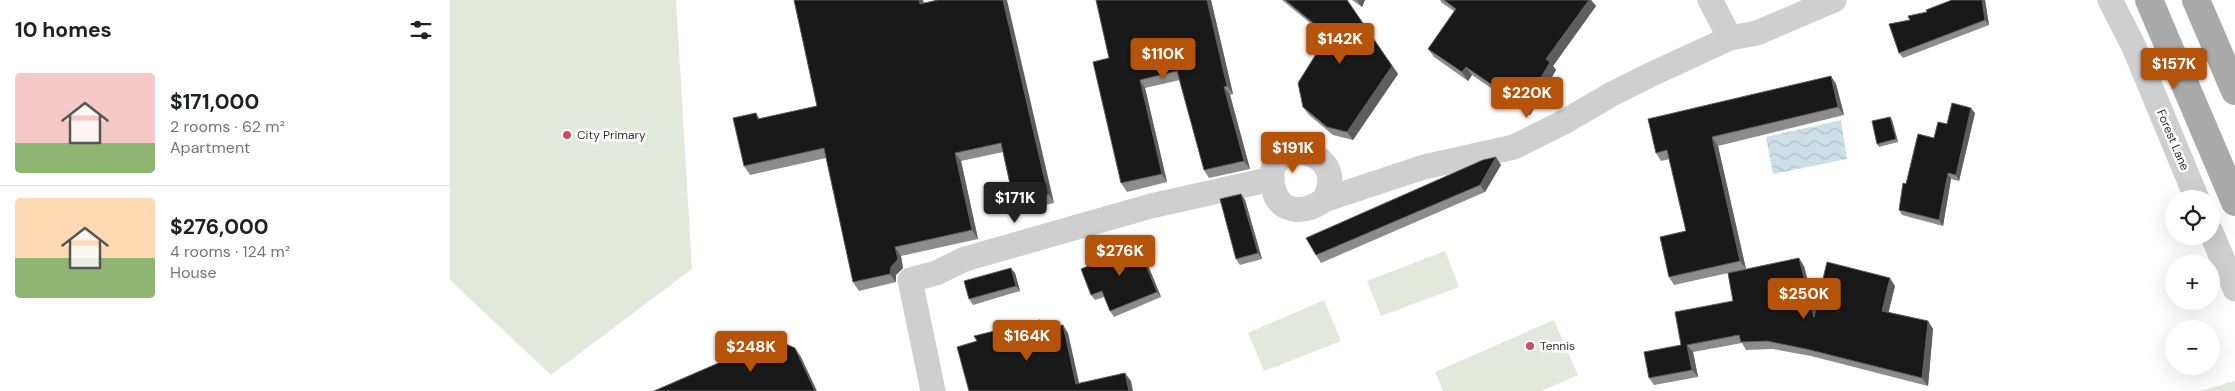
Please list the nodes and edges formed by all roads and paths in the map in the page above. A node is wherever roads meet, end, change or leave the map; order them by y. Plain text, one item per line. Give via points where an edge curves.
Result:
1 (1710, 0) edge
2 (1834, 0) edge
3 (2110, 0) edge
4 (2149, 0) edge
5 (2196, 0) edge
6 (1730, 38) junction
7 (2235, 91) edge
8 (1272, 179) junction
9 (2193, 190) edge
10 (1324, 200) junction
11 (2235, 202) edge
12 (2216, 245) edge
13 (2235, 290) edge
14 (934, 391) edge

1 - 6 street
2 - 6 street via 1757,33
3 - 9 street, Forest Lane via 2134,47
4 - 11 main road
5 - 7 main road
6 - 10 street via 1612,94 1514,147 1424,167
8 - 10 street via 1279,202 1287,208 1306,209
8 - 10 street via 1280,158 1289,152 1312,153 1320,159 1330,179 1330,189
8 - 14 street via 1151,206 965,258 936,273 910,280
12 - 13 street

